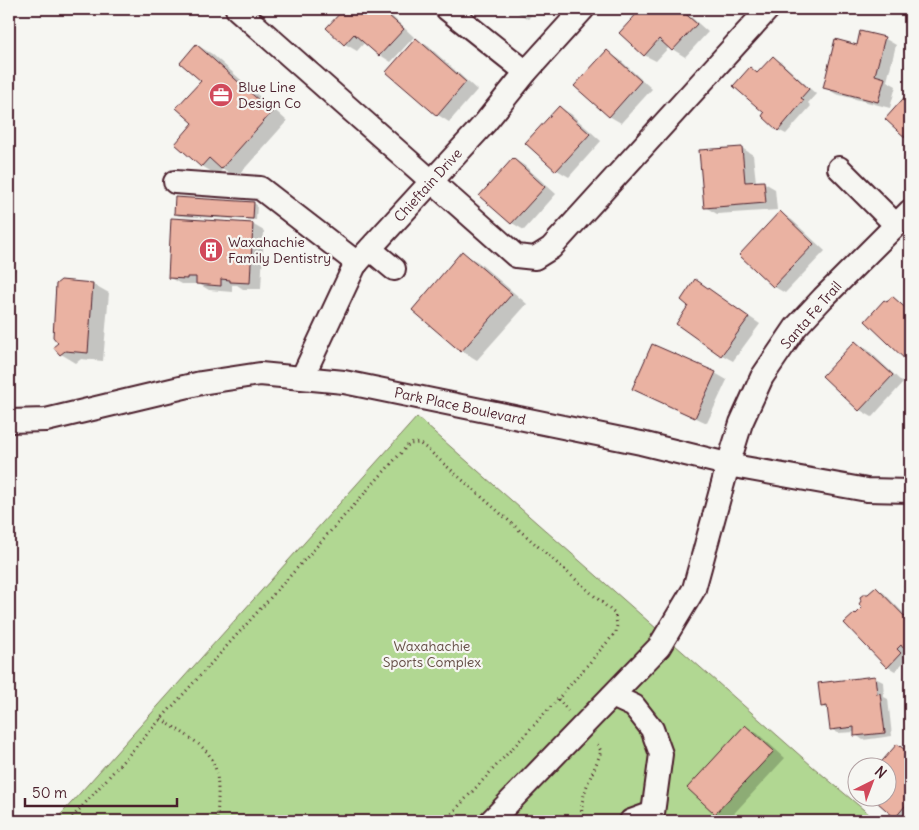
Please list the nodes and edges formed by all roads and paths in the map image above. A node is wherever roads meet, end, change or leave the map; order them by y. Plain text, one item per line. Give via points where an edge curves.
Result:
1 (237, 9) edge
2 (447, 9) edge
3 (582, 9) edge
4 (768, 9) edge
5 (526, 72) junction
6 (839, 168) dead end
7 (175, 182) dead end
8 (431, 182) junction
9 (903, 218) edge
10 (363, 256) junction
11 (394, 269) dead end
12 (302, 378) junction
13 (9, 421) edge
14 (728, 464) junction
15 (910, 491) edge
16 (612, 696) junction
17 (558, 699) junction
18 (161, 719) junction
19 (583, 726) junction
20 (69, 821) edge
21 (217, 821) edge
22 (446, 821) edge
23 (491, 821) edge
24 (583, 821) edge
25 (631, 821) edge

1 - 8 street
2 - 5 street
3 - 5 street, Chieftain Drive
4 - 8 street via 551,248 535,258 516,256
5 - 8 street, Chieftain Drive
6 - 9 street
7 - 10 street via 260,188
8 - 10 street, Chieftain Drive
9 - 14 street, Santa Fe Trail via 796,327 762,377 741,423
10 - 11 street
10 - 12 street, Chieftain Drive
12 - 13 street, Park Place Boulevard via 260,374 201,383 46,420
12 - 14 street, Park Place Boulevard via 353,384
14 - 15 street, Park Place Boulevard via 867,490
14 - 16 street, Santa Fe Trail via 694,589 659,647
16 - 19 street, Santa Fe Trail
16 - 25 street via 634,706 652,728 661,754 653,813
17 - 18 path via 616,632 615,614 419,444 409,444
17 - 19 path
17 - 22 path
18 - 20 path
18 - 21 path via 209,753 216,766 219,788
19 - 23 street, Santa Fe Trail
19 - 24 path via 601,751 582,804

